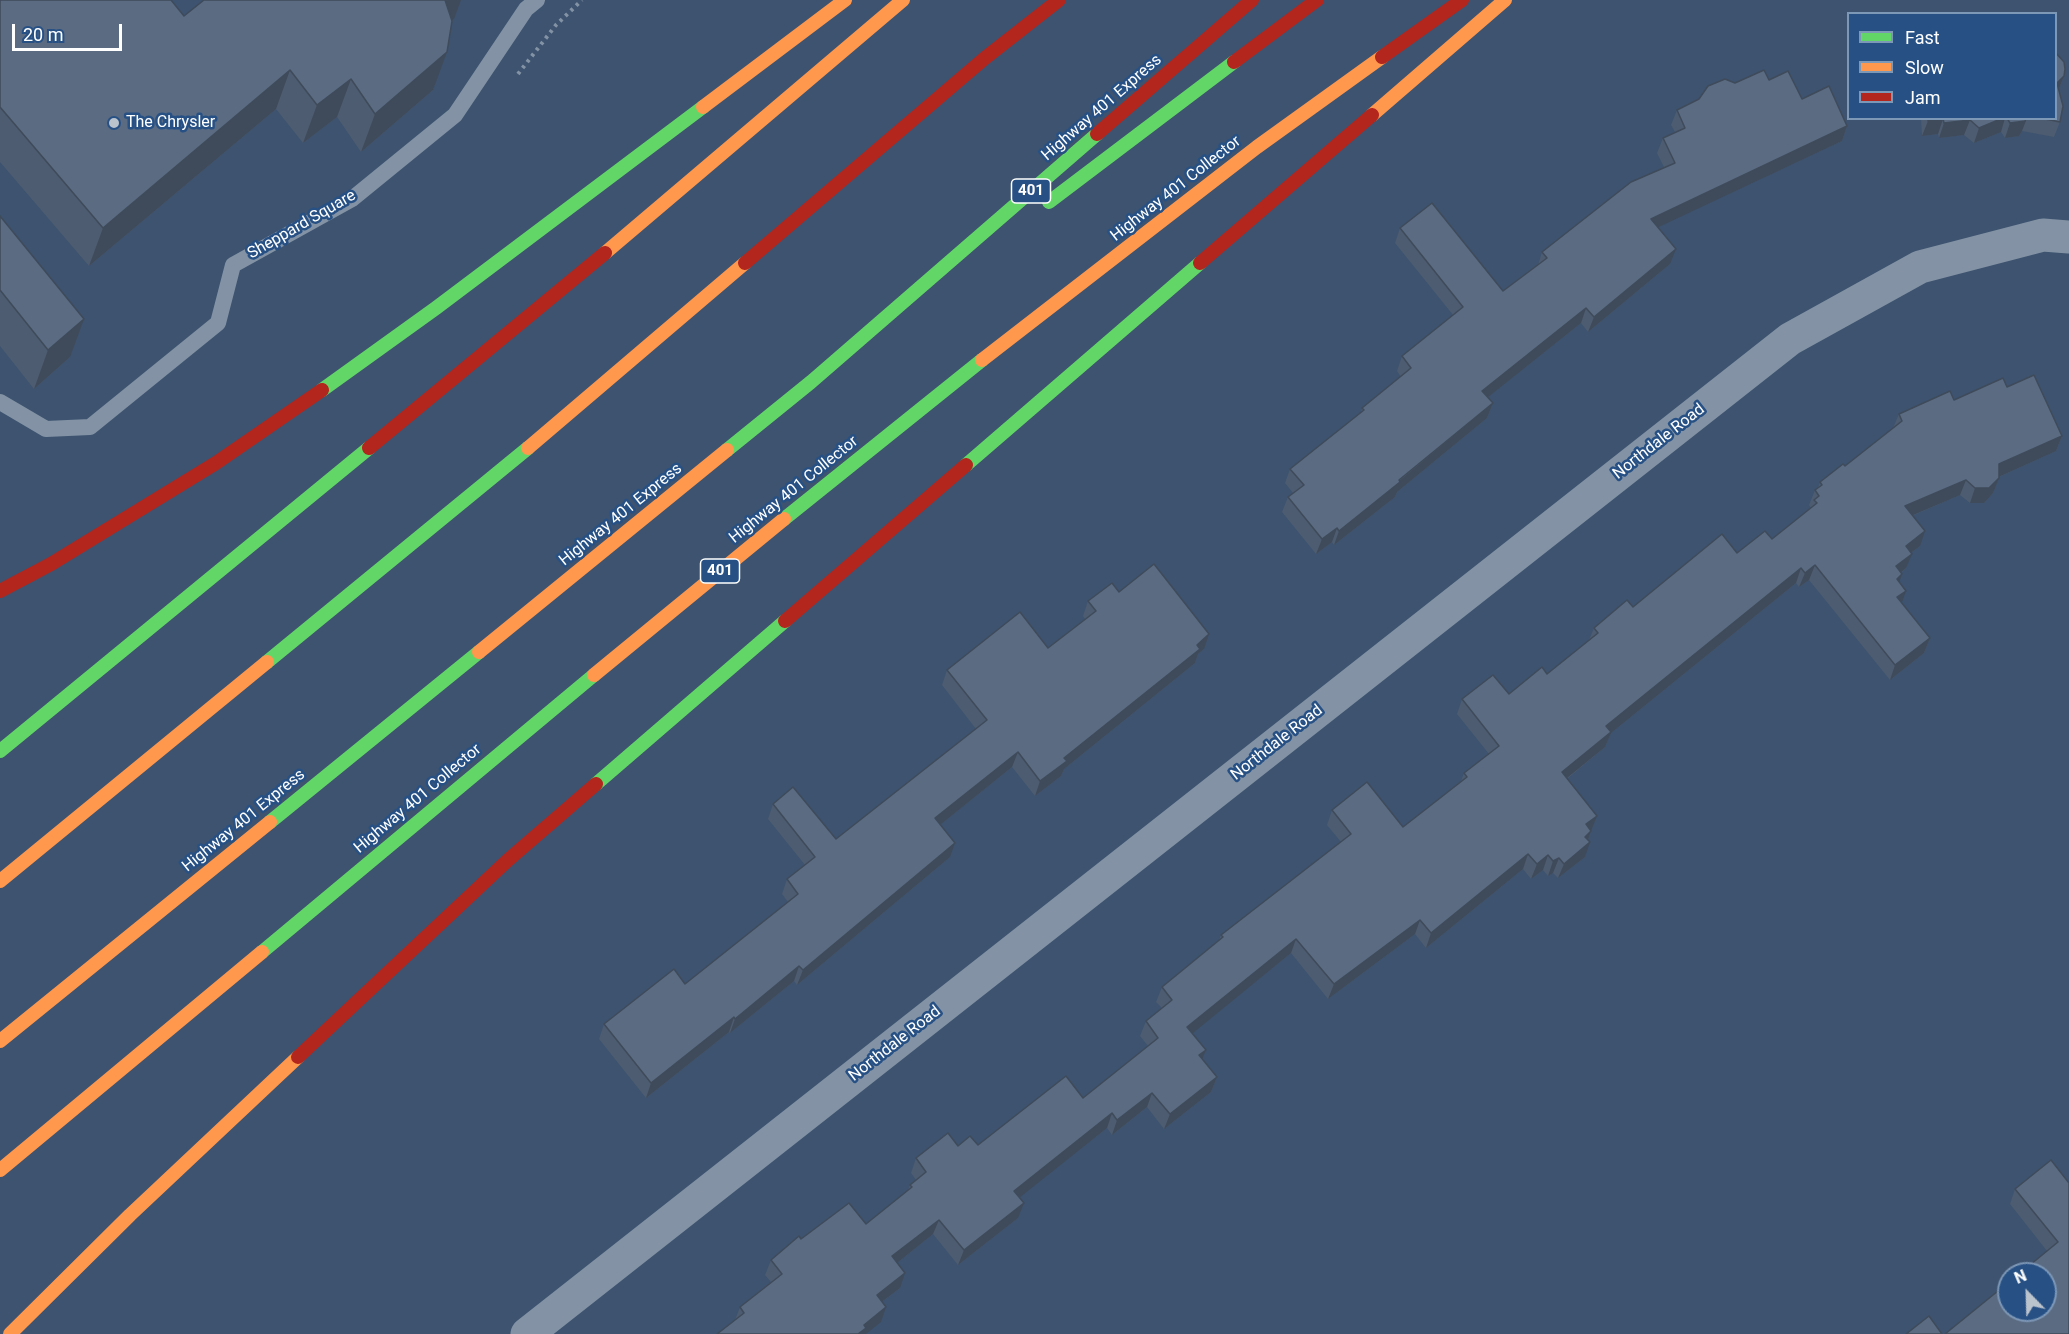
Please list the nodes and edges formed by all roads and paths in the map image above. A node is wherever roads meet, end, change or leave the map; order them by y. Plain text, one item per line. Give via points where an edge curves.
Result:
1 (537, 0) edge
2 (582, 0) edge
3 (845, 0) edge
4 (903, 0) edge
5 (1051, 0) edge
6 (1059, 0) edge
7 (1252, 0) edge
8 (1317, 0) edge
9 (1462, 0) edge
10 (1505, 0) edge
11 (985, 58) junction
12 (515, 78) dead end
13 (1040, 209) dead end
14 (2069, 237) edge
15 (973, 260) dead end
16 (811, 382) junction
17 (0, 402) edge
18 (0, 591) edge
19 (0, 751) edge
20 (0, 881) edge
21 (0, 1041) edge
22 (0, 1170) edge
23 (10, 1334) edge
24 (527, 1334) edge

1 - 17 lane, Sheppard Square via 526,9 455,115 352,199 233,265 218,323 90,427 46,429
2 - 12 path via 556,25
3 - 18 highway via 316,394 216,463
4 - 19 highway via 630,233
5 - 11 highway
6 - 11 highway
7 - 16 highway, Highway 401 Express / 401
8 - 13 highway
9 - 22 highway, Highway 401 Collector / 401 via 1257,147 939,394 687,597
10 - 23 highway via 508,860 130,1215
11 - 20 highway via 518,457
14 - 24 street, Northdale Road via 2043,235 1920,267 1790,339
15 - 16 highway
16 - 21 highway, Highway 401 Express / 401

